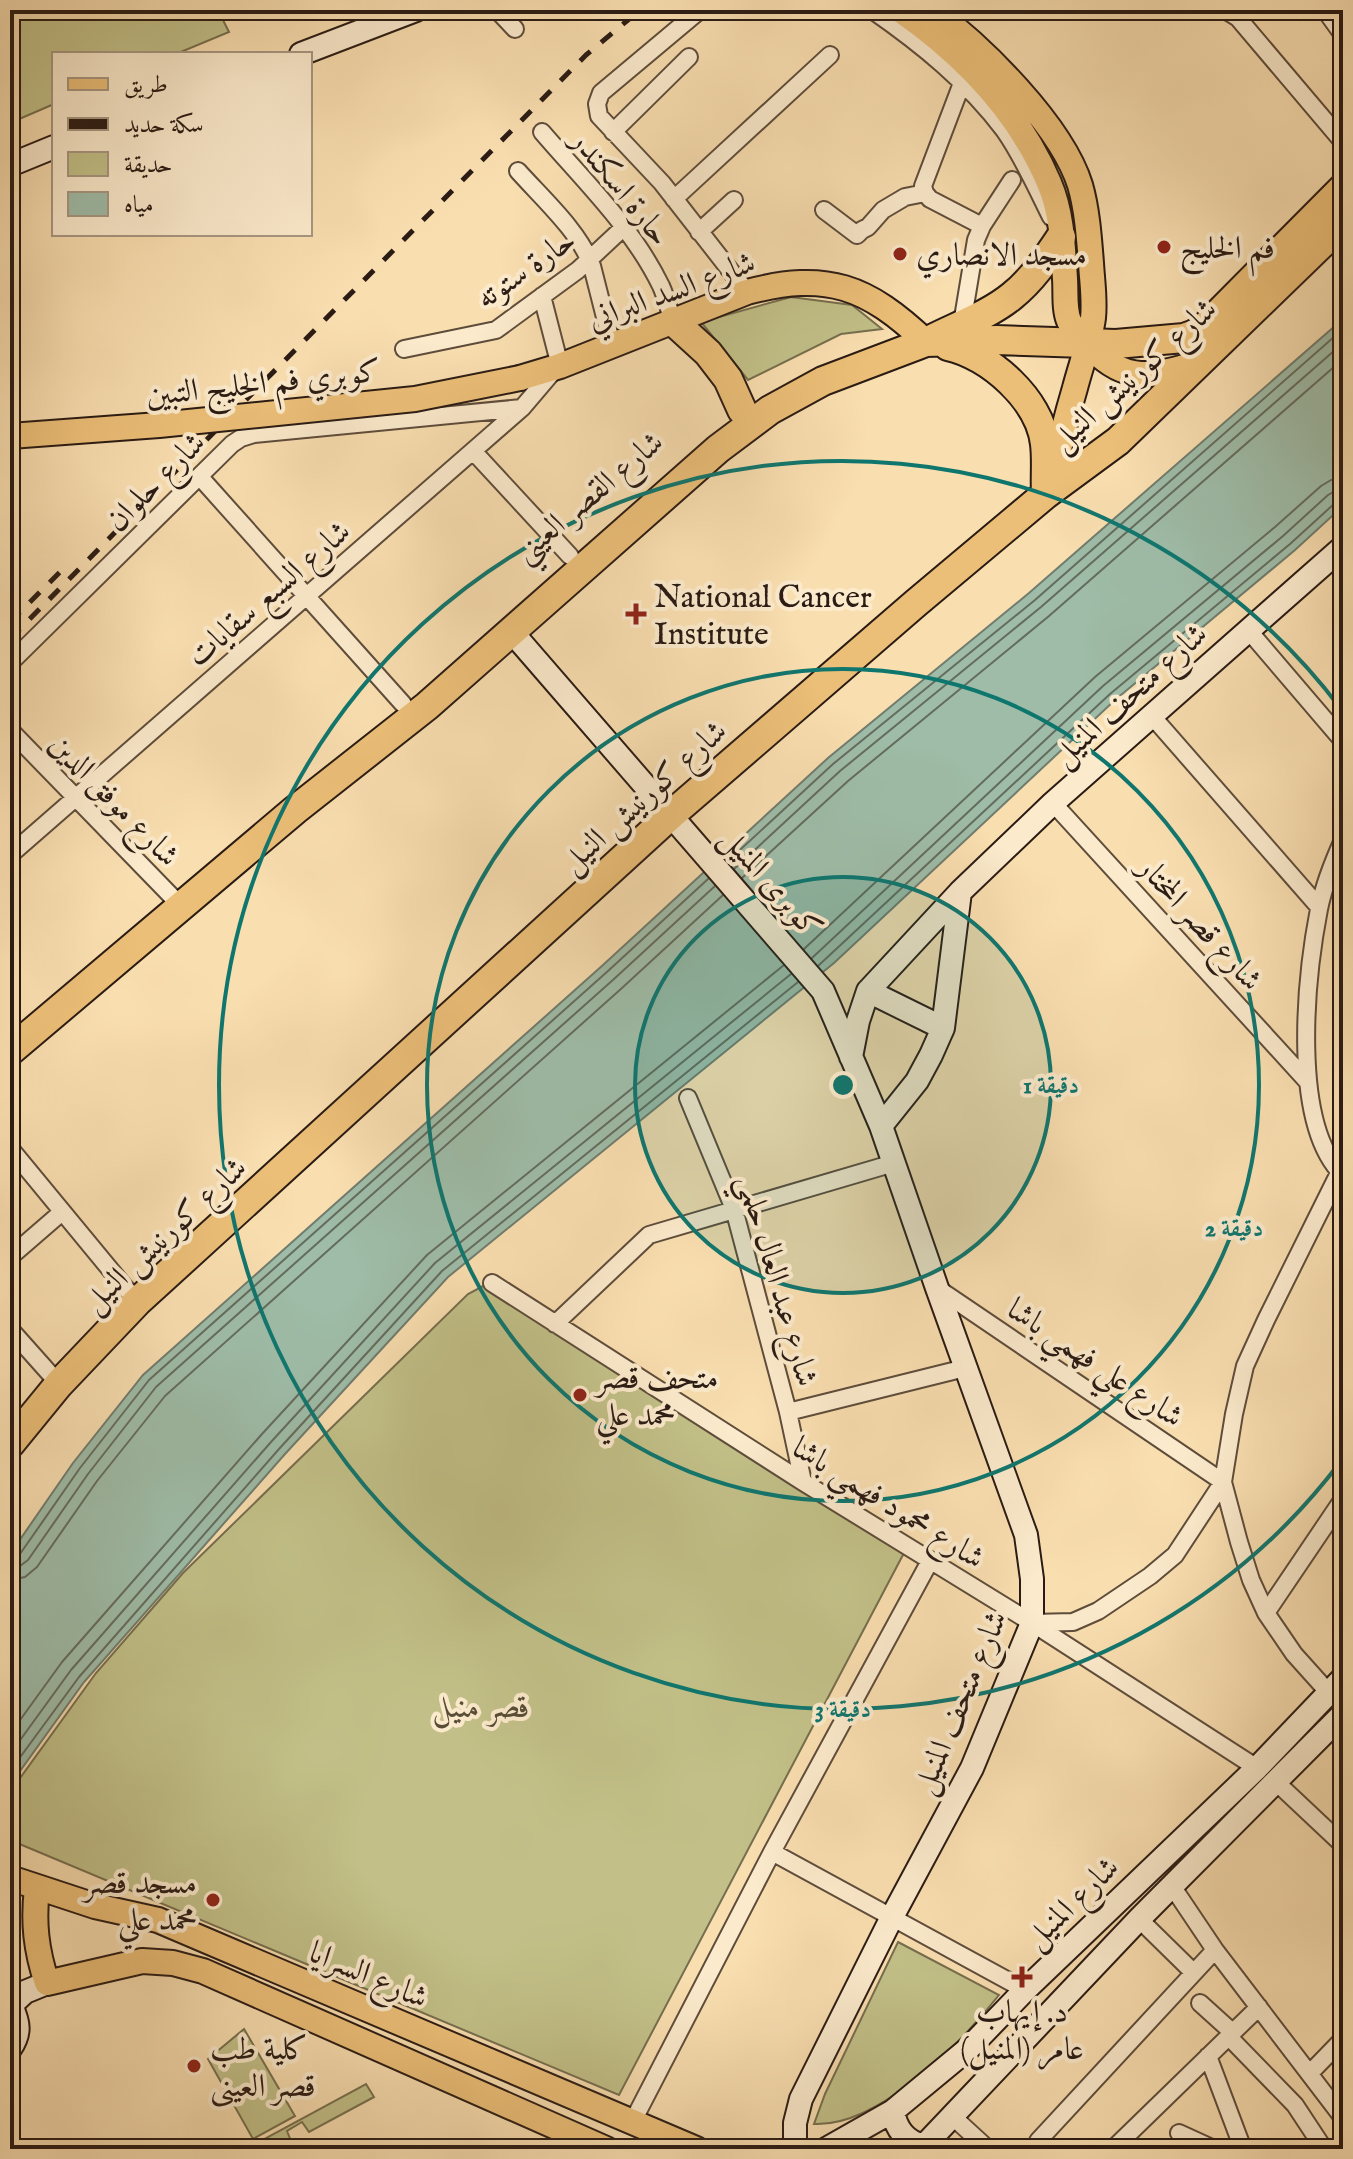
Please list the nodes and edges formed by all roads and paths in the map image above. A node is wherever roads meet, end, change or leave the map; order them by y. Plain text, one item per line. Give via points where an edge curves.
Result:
1 (497, 10) edge
2 (700, 10) edge
3 (872, 10) edge
4 (900, 10) edge
5 (932, 10) edge
6 (1225, 10) edge
7 (1325, 10) edge
8 (413, 11) edge
9 (515, 29) dead end
10 (1343, 35) edge
11 (306, 52) edge
12 (830, 55) dead end
13 (689, 57) dead end
14 (979, 75) junction
15 (542, 132) dead end
16 (613, 132) junction
17 (1343, 142) edge
18 (52, 148) edge
19 (10, 165) edge
20 (518, 171) dead end
21 (1012, 180) dead end
22 (1343, 188) edge
23 (925, 193) junction
24 (674, 199) junction
25 (734, 200) dead end
26 (824, 210) dead end
27 (1343, 223) edge
28 (982, 226) junction
29 (624, 227) junction
30 (699, 232) junction
31 (1061, 237) junction
32 (589, 259) junction
33 (747, 292) junction
34 (542, 296) junction
35 (673, 321) junction
36 (962, 324) junction
37 (918, 344) junction
38 (1088, 344) junction
39 (612, 345) junction
40 (404, 349) dead end
41 (1199, 363) junction
42 (558, 366) junction
43 (520, 378) joint
44 (522, 408) junction
45 (742, 410) junction
46 (10, 436) edge
47 (473, 451) junction
48 (200, 477) junction
49 (1048, 492) junction
50 (1343, 547) edge
51 (570, 556) junction
52 (306, 596) junction
53 (511, 631) junction
54 (1249, 631) junction
55 (10, 663) edge
56 (403, 704) junction
57 (1152, 716) junction
58 (10, 730) edge
59 (1343, 741) edge
60 (349, 767) junction
61 (75, 798) junction
62 (1053, 803) junction
63 (672, 814) junction
64 (1343, 840) edge
65 (10, 855) edge
66 (960, 892) junction
67 (181, 906) junction
68 (1319, 907) junction
69 (823, 991) joint
70 (868, 991) junction
71 (943, 1028) junction
72 (10, 1051) edge
73 (851, 1059) junction
74 (1307, 1081) junction
75 (688, 1098) dead end
76 (881, 1126) junction
77 (10, 1148) edge
78 (894, 1163) junction
79 (1342, 1170) edge
80 (734, 1209) junction
81 (62, 1212) junction
82 (10, 1257) edge
83 (492, 1283) dead end
84 (937, 1288) junction
85 (137, 1302) junction
86 (555, 1324) junction
87 (10, 1329) edge
88 (965, 1368) junction
89 (59, 1384) junction
90 (788, 1412) junction
91 (10, 1444) edge
92 (803, 1482) junction
93 (1223, 1482) junction
94 (1341, 1507) edge
95 (930, 1561) junction
96 (1266, 1613) junction
97 (1032, 1623) junction
98 (1336, 1685) edge
99 (1343, 1714) edge
100 (1257, 1768) junction
101 (1276, 1782) junction
102 (1343, 1845) edge
103 (772, 1852) junction
104 (10, 1878) edge
105 (1172, 1886) junction
106 (37, 1888) junction
107 (892, 1917) junction
108 (1139, 1919) junction
109 (1215, 1950) junction
110 (1193, 1972) junction
111 (47, 1983) junction
112 (1025, 1990) junction
113 (1200, 2003) dead end
114 (10, 2006) edge
115 (1259, 2007) junction
116 (1230, 2034) junction
117 (1343, 2039) edge
118 (10, 2049) edge
119 (1208, 2056) junction
120 (1310, 2073) junction
121 (893, 2111) junction
122 (952, 2116) junction
123 (1343, 2118) edge
124 (633, 2121) junction
125 (1179, 2133) dead end
126 (1038, 2141) dead end
127 (922, 2148) edge
128 (606, 2149) edge
129 (696, 2149) edge
130 (795, 2149) edge
131 (826, 2149) edge
132 (988, 2149) edge
133 (1113, 2149) edge
134 (1214, 2149) edge
135 (1242, 2149) edge
136 (1324, 2149) edge

1 - 9 street
2 - 16 street via 601,93 596,110
3 - 14 street
4 - 14 main road
5 - 14 main road via 961,32
6 - 17 street via 1238,18
7 - 10 street
8 - 11 street
12 - 24 street
13 - 16 street
14 - 23 street via 923,186
14 - 31 main road via 1033,151 1050,185
14 - 38 main road via 1046,126 1080,185 1094,310
15 - 29 street, حارة اسكندر
16 - 24 street
18 - 19 street
20 - 32 street
21 - 28 street
22 - 38 highway, شارع كورنيش النيل via 1195,334 1157,342
23 - 26 street via 883,210 857,235
23 - 28 street
24 - 30 street
25 - 30 street
27 - 41 highway, شارع كورنيش النيل
28 - 36 street
29 - 32 street, حارة ستوته
29 - 35 street, حارة اسكندر via 658,279
30 - 33 street
31 - 36 highway via 1013,296
31 - 38 main road via 1066,312
32 - 34 street, حارة ستوته
32 - 39 street
33 - 35 main road, شارع السد البراني
33 - 37 main road, شارع السد البراني via 803,283 854,290 889,310
34 - 40 street, حارة ستوته via 496,330
34 - 42 street
35 - 39 main road, شارع السد البراني
35 - 45 highway via 708,353
36 - 37 highway
37 - 38 highway, شارع القصر العيني
37 - 45 highway, شارع القصر العيني via 843,353 808,367
37 - 49 highway via 953,347 978,358 1020,392 1045,441
37 - 53 highway, شارع القصر العيني via 823,381 756,420
38 - 41 main road via 1123,372 1158,373
38 - 49 main road
39 - 42 main road, شارع السد البراني
41 - 49 highway, شارع كورنيش النيل via 1118,441
42 - 43 main road, شارع السد البراني
42 - 44 street, شارع السبع سقايات
43 - 46 main road, كوبري فم الخليج التبين, bridge via 415,399
44 - 47 street, شارع السبع سقايات
44 - 48 street, شارع حلوان via 254,434 232,444
45 - 51 highway, شارع القصر العيني
47 - 51 street
47 - 52 street, شارع السبع سقايات
48 - 52 street
48 - 55 street, شارع حلوان
49 - 63 highway, شارع كورنيش النيل
50 - 54 street, شارع متحف المنيل
51 - 56 highway, شارع القصر العيني
52 - 56 street
52 - 61 street, شارع السبع سقايات
53 - 60 highway, شارع القصر العيني
53 - 63 street
54 - 57 street, شارع متحف المنيل
54 - 59 street
56 - 60 highway, شارع القصر العيني
57 - 62 street, شارع متحف المنيل
57 - 68 street
58 - 61 street, شارع موفق الدين
60 - 67 highway, شارع القصر العيني
61 - 65 street, شارع السبع سقايات
61 - 67 street, شارع موفق الدين
62 - 66 street, شارع متحف المنيل
62 - 74 street, شارع قصر المختار
63 - 69 street, كوبرى المنيل
63 - 85 highway, شارع كورنيش النيل
64 - 68 street
66 - 70 street, شارع متحف المنيل
66 - 71 street
67 - 72 highway, شارع القصر العيني
68 - 74 street
69 - 73 street, شارع متحف المنيل
70 - 71 street
70 - 73 street, شارع متحف المنيل
71 - 76 street via 917,1081
73 - 76 street, شارع متحف المنيل
74 - 79 street via 1317,1129
75 - 80 street, شارع عبد العال حلمي
76 - 78 street, شارع متحف المنيل
77 - 81 street
78 - 80 street
78 - 84 street, شارع متحف المنيل
79 - 93 street via 1245,1366
80 - 86 street via 649,1235
80 - 90 street, شارع عبد العال حلمي
81 - 82 street
81 - 85 street
83 - 86 street, شارع محمود فهمي باشا
84 - 88 street, شارع متحف المنيل
84 - 93 street, شارع علي فهمي باشا
85 - 89 highway, شارع كورنيش النيل
86 - 92 street, شارع محمود فهمي باشا
87 - 89 street
88 - 90 street
88 - 97 street, شارع متحف المنيل via 1026,1535
89 - 91 highway, شارع كورنيش النيل
90 - 92 street, شارع عبد العال حلمي
92 - 95 street, شارع محمود فهمي باشا
93 - 96 street
93 - 97 street via 1175,1555 1150,1576 1073,1622
94 - 96 street
95 - 97 street, شارع محمود فهمي باشا
95 - 103 street
96 - 98 street via 1294,1654
97 - 100 street, شارع محمود فهمي باشا
97 - 107 street, شارع متحف المنيل via 972,1768
98 - 100 street, شارع المنيل
99 - 101 street, شارع المنيل
100 - 112 street, شارع المنيل
101 - 102 street
101 - 105 street, شارع المنيل
103 - 107 street
103 - 124 street
104 - 106 main road, شارع السرايا
105 - 108 street, شارع المنيل
105 - 109 street
106 - 111 main road via 35,1939
106 - 124 main road, شارع السرايا via 158,1920
107 - 112 street
107 - 130 street, شارع متحف المنيل via 801,2099
108 - 110 street
108 - 122 street, شارع المنيل
109 - 110 street
109 - 115 street
110 - 126 street
111 - 114 street, شارع السرايا
111 - 128 main road, شارع السرايا via 142,1961 203,1971
112 - 121 street, شارع المنيل via 968,2049
113 - 116 street
114 - 118 street, شارع السرايا via 19,2032
115 - 116 street
115 - 120 street
116 - 119 street
116 - 136 street via 1295,2105
117 - 120 street
119 - 133 street
119 - 135 street
120 - 123 street
121 - 127 street via 902,2134
121 - 131 street, شارع المنيل
122 - 127 street, شارع المنيل
122 - 132 street
124 - 129 main road, شارع السرايا
125 - 134 street

